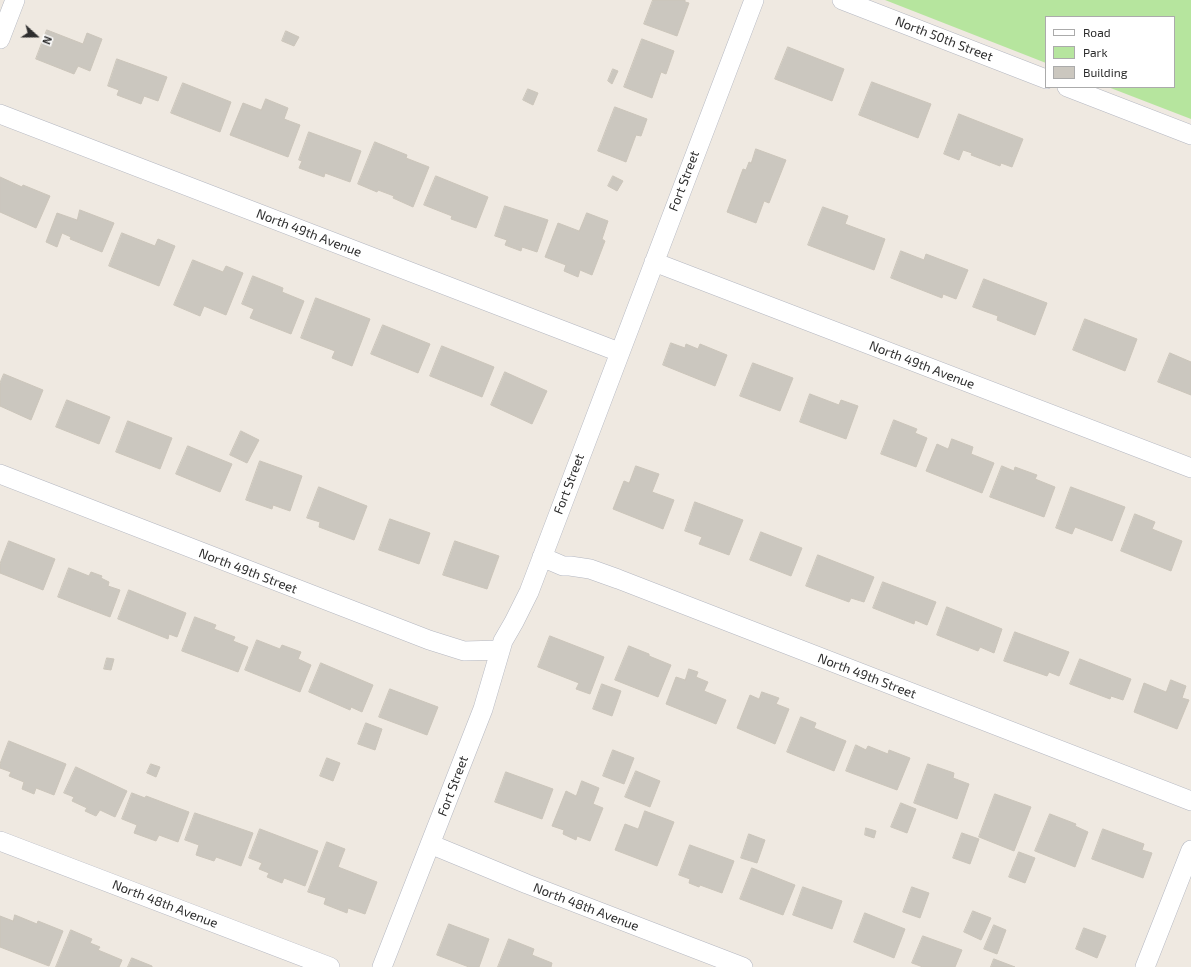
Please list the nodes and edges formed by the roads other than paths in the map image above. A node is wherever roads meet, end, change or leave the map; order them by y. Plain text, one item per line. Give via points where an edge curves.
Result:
1 (15, 0) edge
2 (754, 0) edge
3 (842, 0) edge
4 (0, 39) edge
5 (1045, 79) edge
6 (1070, 88) edge
7 (0, 114) edge
8 (1191, 135) edge
9 (654, 262) junction
10 (619, 352) junction
11 (1191, 468) edge
12 (0, 474) edge
13 (542, 557) junction
14 (500, 650) junction
15 (1191, 801) edge
16 (0, 841) edge
17 (430, 844) junction
18 (1191, 850) edge
19 (330, 967) edge
20 (382, 967) edge
21 (743, 967) edge
22 (1145, 967) edge

1 - 4 street
2 - 9 street, Fort Street
3 - 5 street, North 50th Street
6 - 8 street
7 - 10 street, North 49th Avenue
9 - 10 street, Fort Street
9 - 11 street, North 49th Avenue
10 - 13 street, Fort Street
12 - 14 street, North 49th Street via 429,640 464,651
13 - 14 street, Fort Street
13 - 15 street, North 49th Street via 563,566 590,569 618,579
14 - 17 street, Fort Street via 483,709
16 - 19 street, North 48th Avenue
17 - 20 street, Fort Street
17 - 21 street, North 48th Avenue
18 - 22 street

